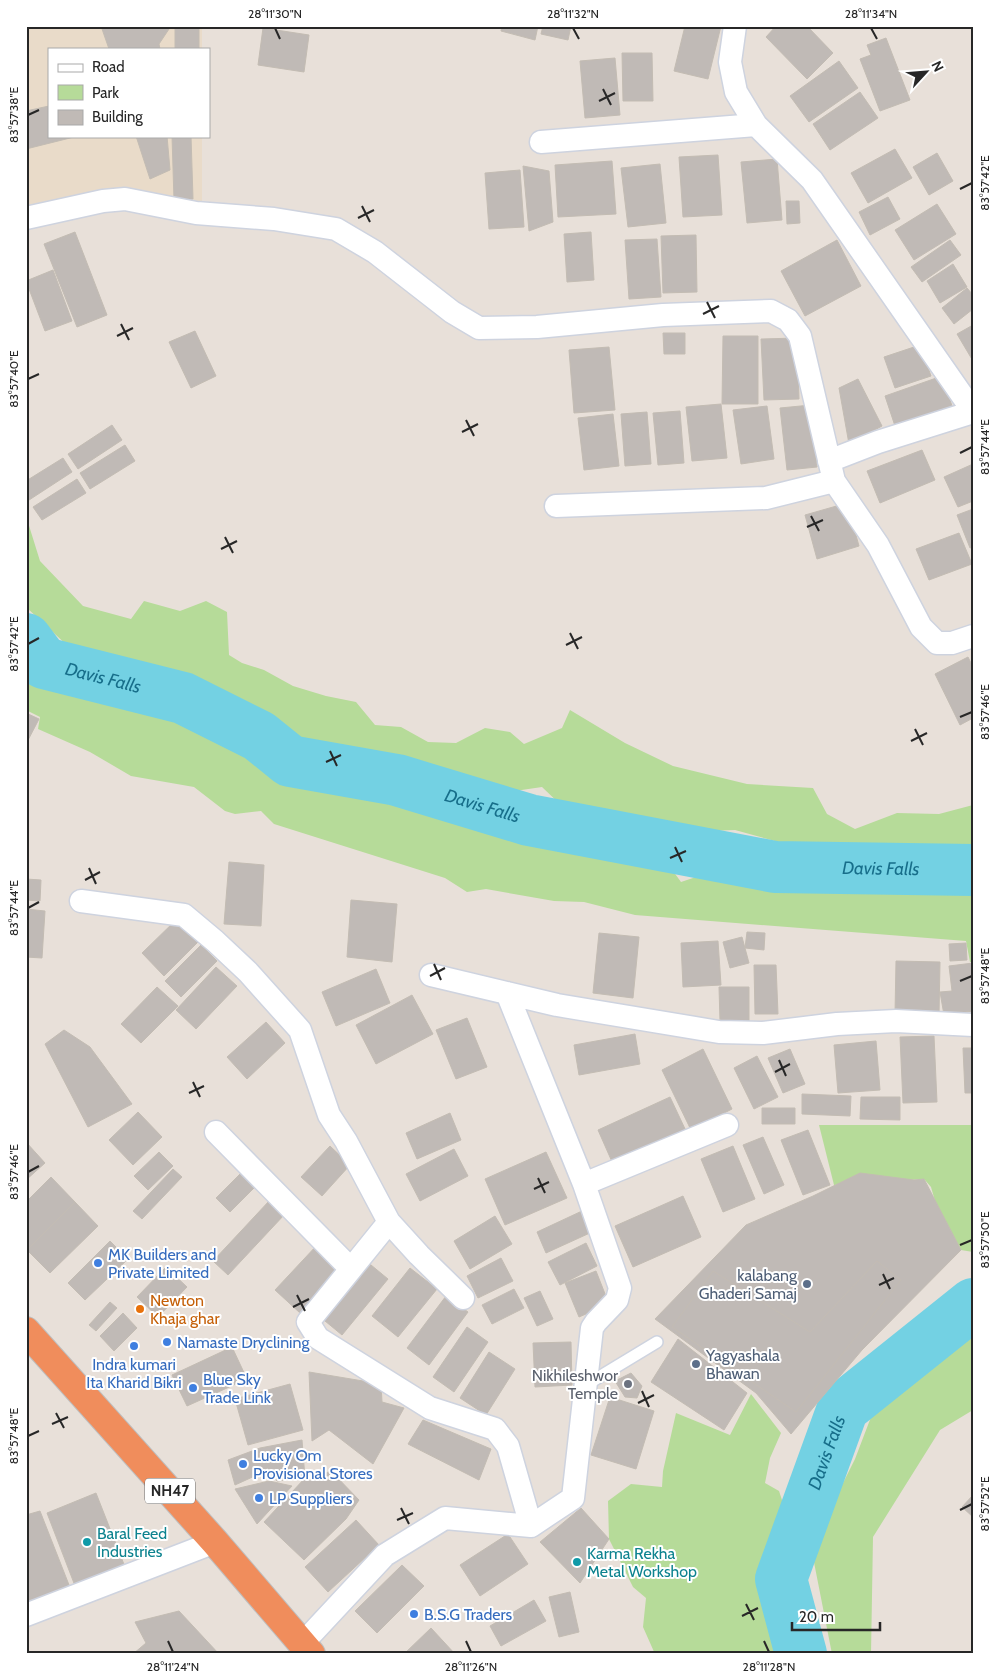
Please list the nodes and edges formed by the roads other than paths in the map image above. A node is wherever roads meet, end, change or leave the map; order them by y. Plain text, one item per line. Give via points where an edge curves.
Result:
1 (735, 26) edge
2 (756, 125) junction
3 (541, 142) dead end
4 (26, 218) edge
5 (973, 411) edge
6 (831, 471) junction
7 (556, 506) dead end
8 (973, 636) edge
9 (81, 901) dead end
10 (431, 975) dead end
11 (507, 993) junction
12 (973, 1025) edge
13 (727, 1125) dead end
14 (216, 1132) dead end
15 (584, 1184) junction
16 (389, 1222) junction
17 (351, 1269) junction
18 (463, 1298) dead end
19 (26, 1331) edge
20 (657, 1342) dead end
21 (586, 1385) junction
22 (531, 1526) junction
23 (215, 1542) junction
24 (26, 1615) edge
25 (306, 1649) edge

1 - 2 street via 730,62 736,92
2 - 3 street
2 - 5 street via 812,180
4 - 6 street via 125,199 196,213 274,218 336,229 375,252 452,312 479,328 537,327 663,314 771,311 788,320 800,336
5 - 6 street via 886,440
6 - 7 street via 766,498
6 - 8 street via 878,545 921,627 938,643 952,643
9 - 16 street via 184,915 248,972 300,1030 329,1115
10 - 11 street
11 - 12 street via 557,1005 719,1032 763,1033 896,1021
11 - 15 street
13 - 15 street
14 - 17 street
15 - 21 street via 620,1288 618,1300 592,1328
16 - 17 street
16 - 18 street
17 - 22 street via 308,1322 318,1338 430,1408 495,1429 508,1446
19 - 23 highway, NH47
20 - 21 lane
21 - 22 street via 573,1498
22 - 25 street via 445,1518 385,1555
23 - 24 street
23 - 25 highway, NH47

